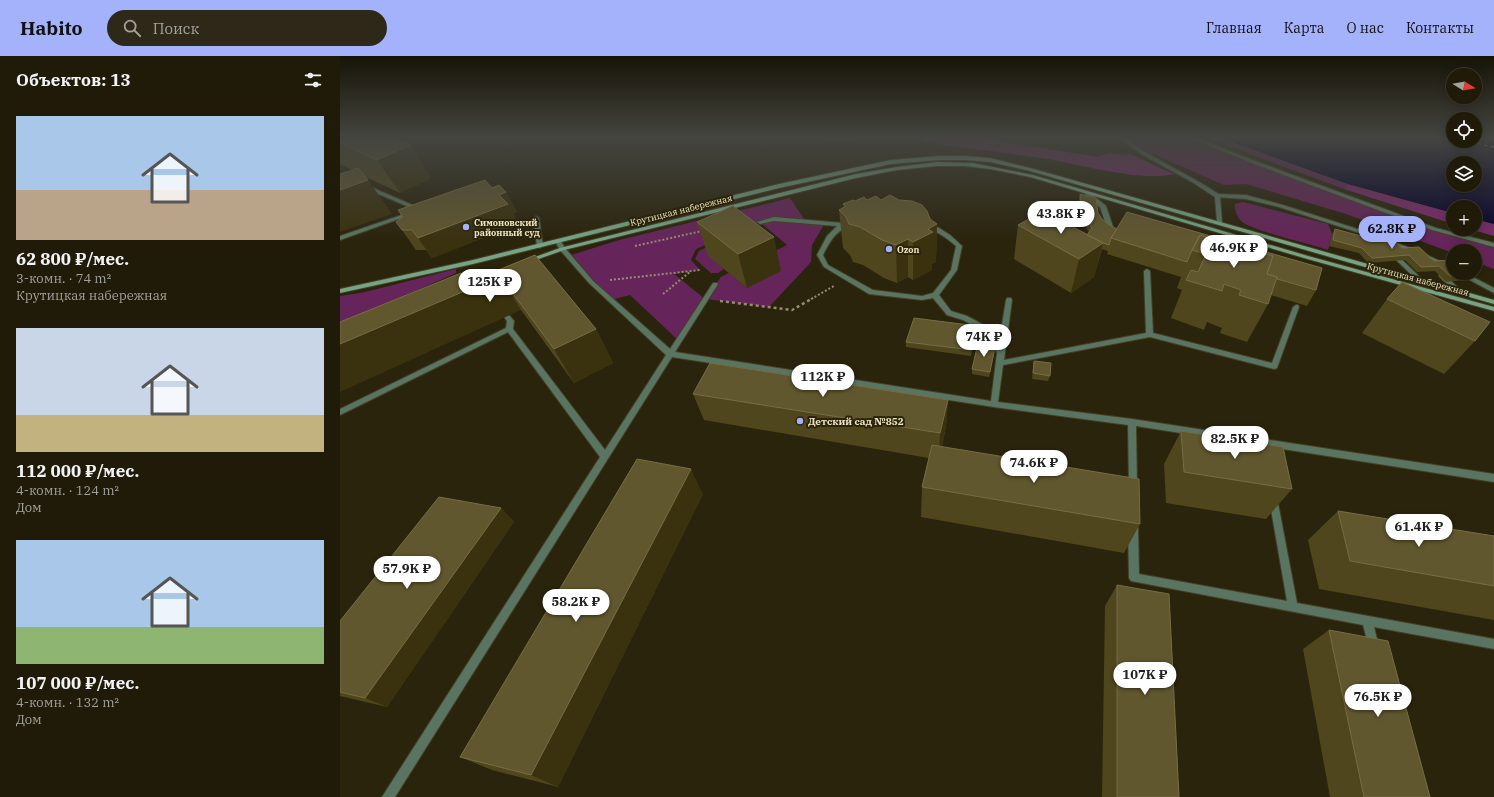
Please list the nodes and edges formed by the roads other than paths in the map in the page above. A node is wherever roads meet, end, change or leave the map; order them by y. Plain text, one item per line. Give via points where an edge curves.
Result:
1 (839, 173) edge
2 (873, 173) edge
3 (1015, 173) edge
4 (1041, 173) edge
5 (1182, 173) edge
6 (1282, 173) edge
7 (367, 189) edge
8 (1087, 193) junction
9 (1218, 196) junction
10 (1087, 201) edge
11 (536, 218) dead end
12 (760, 222) dead end
13 (1220, 222) junction
14 (843, 225) junction
15 (1217, 230) junction
16 (1112, 233) edge
17 (1374, 236) junction
18 (340, 238) edge
19 (558, 241) junction
20 (1494, 245) edge
21 (540, 246) junction
22 (1385, 246) edge
23 (562, 249) junction
24 (1390, 251) edge
25 (1416, 252) junction
26 (522, 262) edge
27 (1446, 266) edge
28 (1432, 267) edge
29 (500, 270) edge
30 (1147, 271) dead end
31 (1438, 272) edge
32 (1473, 280) edge
33 (1422, 282) junction
34 (715, 284) dead end
35 (451, 289) edge
36 (340, 291) edge
37 (1494, 291) edge
38 (1459, 292) junction
39 (935, 295) junction
40 (1009, 300) dead end
41 (1494, 302) edge
42 (1296, 307) dead end
43 (1494, 309) edge
44 (507, 317) edge
45 (509, 329) junction
46 (1150, 335) junction
47 (1002, 353) junction
48 (670, 354) junction
49 (1000, 363) junction
50 (994, 404) junction
51 (340, 412) edge
52 (1132, 422) junction
53 (605, 457) junction
54 (1494, 478) edge
55 (1272, 489) edge
56 (1133, 500) edge
57 (1133, 516) edge
58 (1293, 607) junction
59 (1367, 620) junction
60 (1494, 644) edge
61 (1377, 659) edge
62 (388, 797) edge

1 - 19 main road, Крутицкая набережная
2 - 23 main road, Крутицкая набережная
3 - 8 main road, Крутицкая набережная
4 - 13 main road, Крутицкая набережная
5 - 9 street
6 - 20 street via 1434,229
7 - 18 street via 420,210
8 - 10 street
8 - 15 main road, Крутицкая набережная
8 - 16 street via 1104,206
9 - 13 street
9 - 17 street via 1246,196
11 - 21 street
12 - 14 street via 774,219
13 - 15 main road
13 - 33 main road, Крутицкая набережная
14 - 39 street via 833,231 820,256 826,266 871,292 922,298
14 - 39 street via 856,220 922,223 945,233 959,246 954,270
15 - 43 main road, Крутицкая набережная via 1306,258
17 - 22 street
17 - 25 street
19 - 21 main road, Крутицкая набережная
19 - 23 street
21 - 36 main road, Крутицкая набережная
23 - 26 main road, Крутицкая набережная
23 - 48 street via 591,282
24 - 33 street
25 - 27 street
25 - 28 street
29 - 35 main road
30 - 46 street
31 - 38 street
32 - 37 street
33 - 38 main road, Крутицкая набережная
34 - 48 street
38 - 41 main road, Крутицкая набережная
39 - 47 street via 949,313 965,318 988,331
40 - 47 street
42 - 46 street via 1274,366
44 - 45 street via 511,320
45 - 51 street
45 - 53 street
46 - 49 street
47 - 49 street
48 - 50 street
48 - 53 street
49 - 50 street
50 - 52 street
52 - 54 street via 1264,446
52 - 56 street
53 - 62 street
55 - 58 street
57 - 58 street via 1134,578
58 - 59 street
59 - 60 street
59 - 61 street

